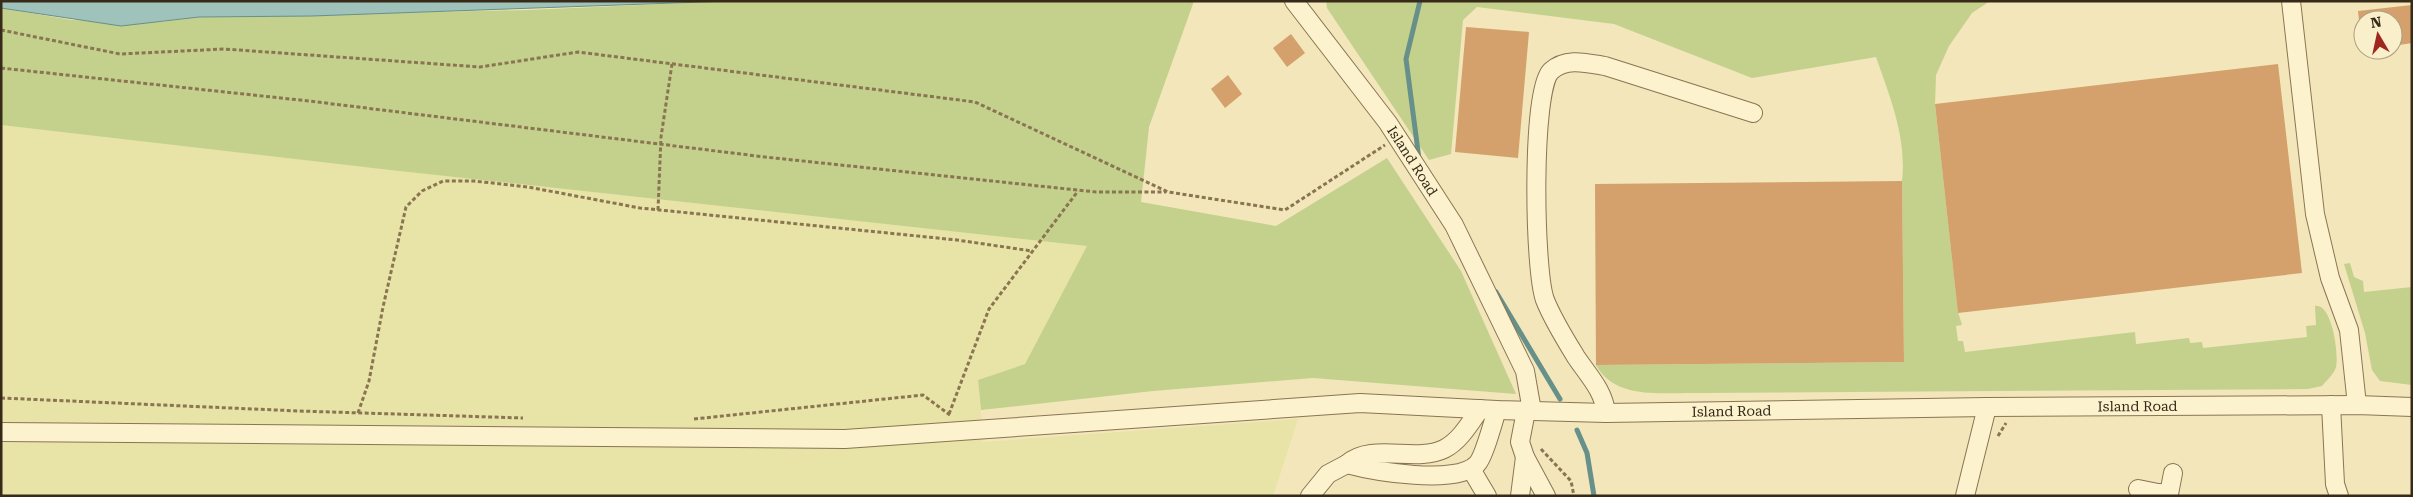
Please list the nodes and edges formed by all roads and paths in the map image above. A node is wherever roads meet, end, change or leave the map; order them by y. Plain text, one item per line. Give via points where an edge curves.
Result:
1 (1294, 1) edge
2 (2291, 1) edge
3 (1, 30) edge
4 (672, 64) junction
5 (1, 68) edge
6 (1753, 113) dead end
7 (1397, 137) junction
8 (662, 145) junction
9 (1079, 191) junction
10 (1168, 192) junction
11 (658, 210) junction
12 (1032, 251) junction
13 (1, 398) edge
14 (2330, 405) junction
15 (2357, 405) junction
16 (1987, 407) junction
17 (2412, 407) edge
18 (1489, 410) junction
19 (1529, 411) junction
20 (1606, 412) junction
21 (358, 413) junction
22 (530, 418) dead end
23 (684, 420) dead end
24 (1, 432) edge
25 (1530, 450) junction
26 (1347, 464) junction
27 (1471, 469) junction
28 (2173, 473) dead end
29 (2138, 489) dead end
30 (1317, 492) edge
31 (2158, 494) edge
32 (1487, 496) edge
33 (1520, 496) edge
34 (1546, 496) edge
35 (1574, 496) edge
36 (1965, 496) edge
37 (2339, 496) edge

1 - 7 street, Island Road
2 - 15 street via 2316,214 2330,278 2349,330
3 - 4 path via 120,54 224,49 480,67 578,52
4 - 8 path
4 - 10 path via 975,102
5 - 8 path via 309,101
6 - 20 street via 1585,62 1558,66 1544,81 1538,158 1540,282 1561,332 1605,399
7 - 10 path via 1285,210
7 - 19 street, Island Road via 1454,225 1524,371
8 - 9 path
8 - 11 path
9 - 10 path
9 - 12 path
11 - 12 path via 940,238
11 - 21 path via 474,181 443,181 422,191 406,207
12 - 23 path via 989,309 950,414 923,395
13 - 21 path
14 - 15 street, Island Road
14 - 16 street, Island Road
14 - 37 street
15 - 17 street, Island Road
16 - 20 street, Island Road
16 - 36 street
18 - 19 street
18 - 24 street via 1360,403 844,439
18 - 26 street via 1444,449 1371,455 1354,458
18 - 27 street via 1481,457
19 - 20 street, Island Road
19 - 25 street via 1520,442
21 - 22 path
25 - 33 street
25 - 34 street
25 - 35 path via 1555,461 1571,480
26 - 27 street via 1372,471 1435,475
26 - 30 street via 1333,471
27 - 32 street
28 - 31 street via 2169,494
29 - 31 street

